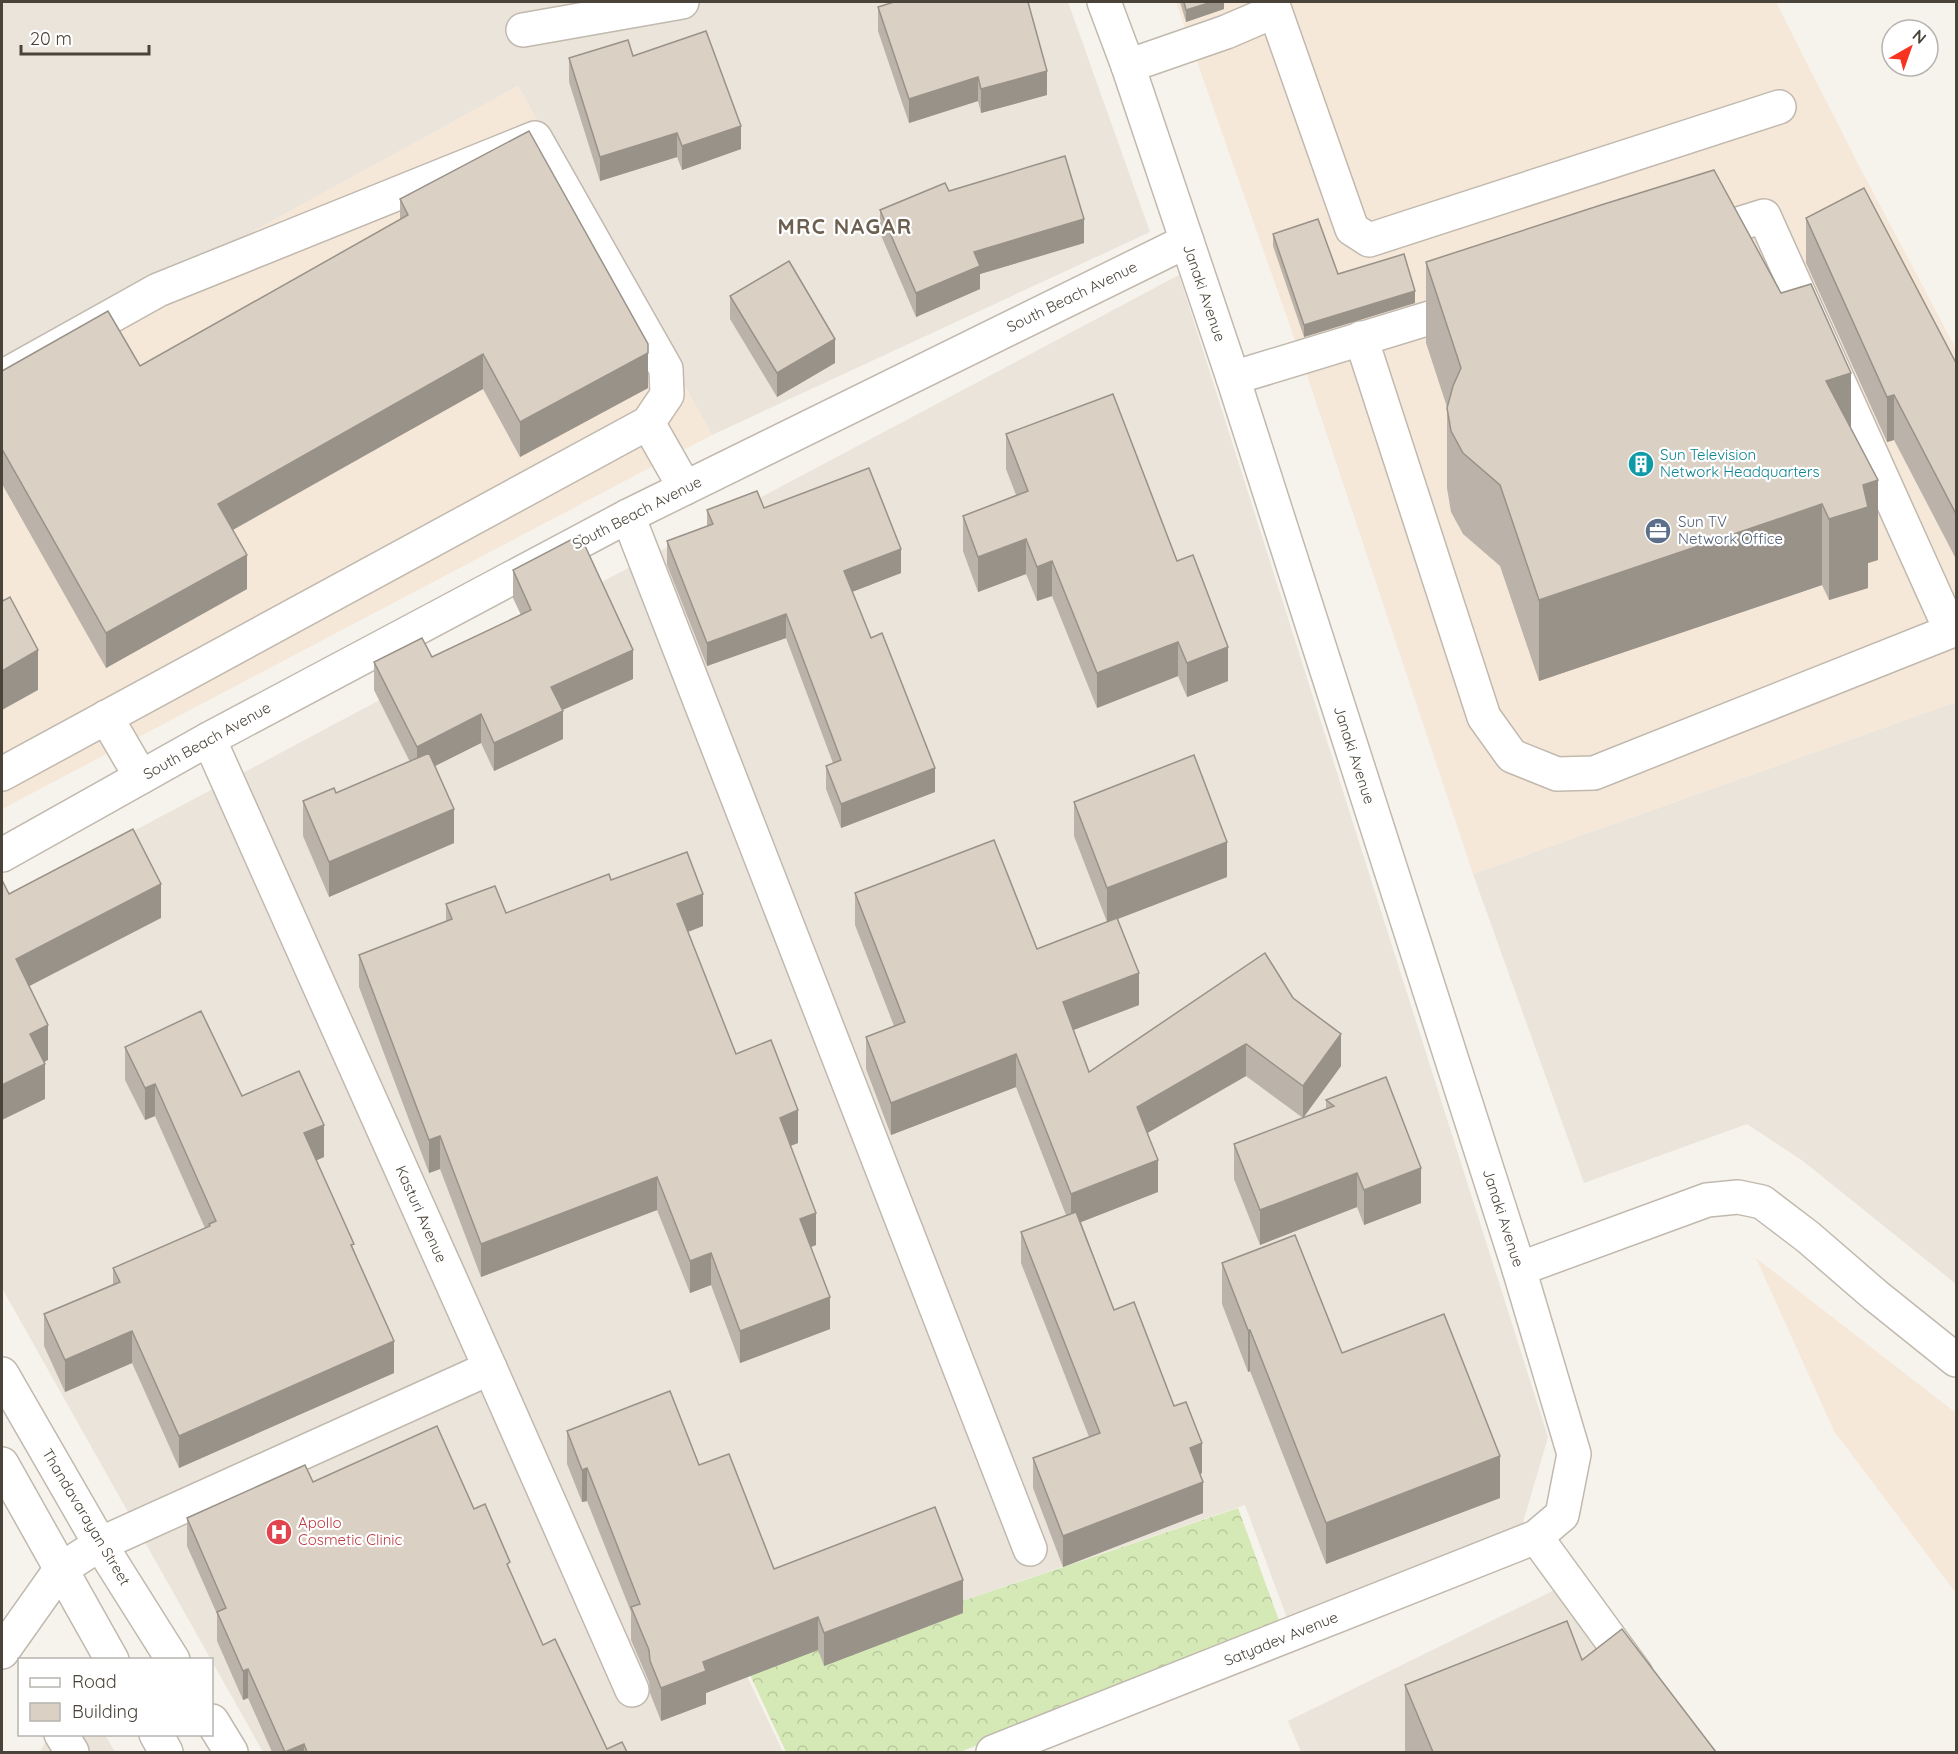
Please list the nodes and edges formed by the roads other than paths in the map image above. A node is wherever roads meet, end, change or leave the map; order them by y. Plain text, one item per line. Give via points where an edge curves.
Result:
1 (682, 2) edge
2 (1104, 2) edge
3 (1273, 6) edge
4 (523, 30) dead end
5 (1128, 66) junction
6 (1779, 106) dead end
7 (1186, 241) junction
8 (1674, 243) edge
9 (1495, 298) edge
10 (1361, 338) junction
11 (2, 376) edge
12 (1233, 378) junction
13 (648, 423) junction
14 (685, 488) junction
15 (628, 516) junction
16 (106, 717) junction
17 (208, 739) junction
18 (2, 774) edge
19 (141, 777) junction
20 (2, 855) edge
21 (1519, 1269) junction
22 (1954, 1355) edge
23 (490, 1368) junction
24 (2, 1374) edge
25 (2, 1464) edge
26 (1562, 1515) joint
27 (1536, 1537) junction
28 (100, 1544) junction
29 (1030, 1549) dead end
30 (60, 1570) junction
31 (10, 1654) edge
32 (111, 1658) edge
33 (171, 1658) edge
34 (632, 1690) dead end
35 (1653, 1696) edge
36 (213, 1723) edge
37 (157, 1736) edge
38 (1051, 1742) edge
39 (166, 1752) edge
40 (231, 1752) edge
41 (993, 1752) edge

1 - 4 street
2 - 5 street, Janaki Avenue
3 - 5 street via 1226,32
3 - 6 street via 1352,229 1369,240
5 - 7 street, Janaki Avenue
7 - 12 street, Janaki Avenue
7 - 14 street, South Beach Avenue
8 - 10 street via 1764,216 1951,631 1594,773 1557,774 1512,756 1484,717
9 - 10 street
10 - 12 street
11 - 13 street via 158,290 535,138 666,369 667,395
12 - 21 street, Janaki Avenue
13 - 14 street
13 - 16 street
14 - 15 street, South Beach Avenue
15 - 17 street, South Beach Avenue
15 - 29 street
16 - 18 street
16 - 19 street
17 - 19 street, South Beach Avenue
17 - 23 street, Kasturi Avenue
19 - 20 street, South Beach Avenue
21 - 22 street via 1707,1200 1738,1197 1762,1202
21 - 26 street, Janaki Avenue via 1574,1454
23 - 28 street
23 - 34 street, Kasturi Avenue
24 - 28 street, Thandavarayan Street
25 - 30 street
26 - 27 street, Satyadev Avenue
27 - 35 street
27 - 38 street, Satyadev Avenue
28 - 30 street
28 - 33 street, Thandavarayan Street
30 - 31 street
30 - 32 street
36 - 40 street
37 - 39 street
38 - 41 street, Satyadev Avenue

